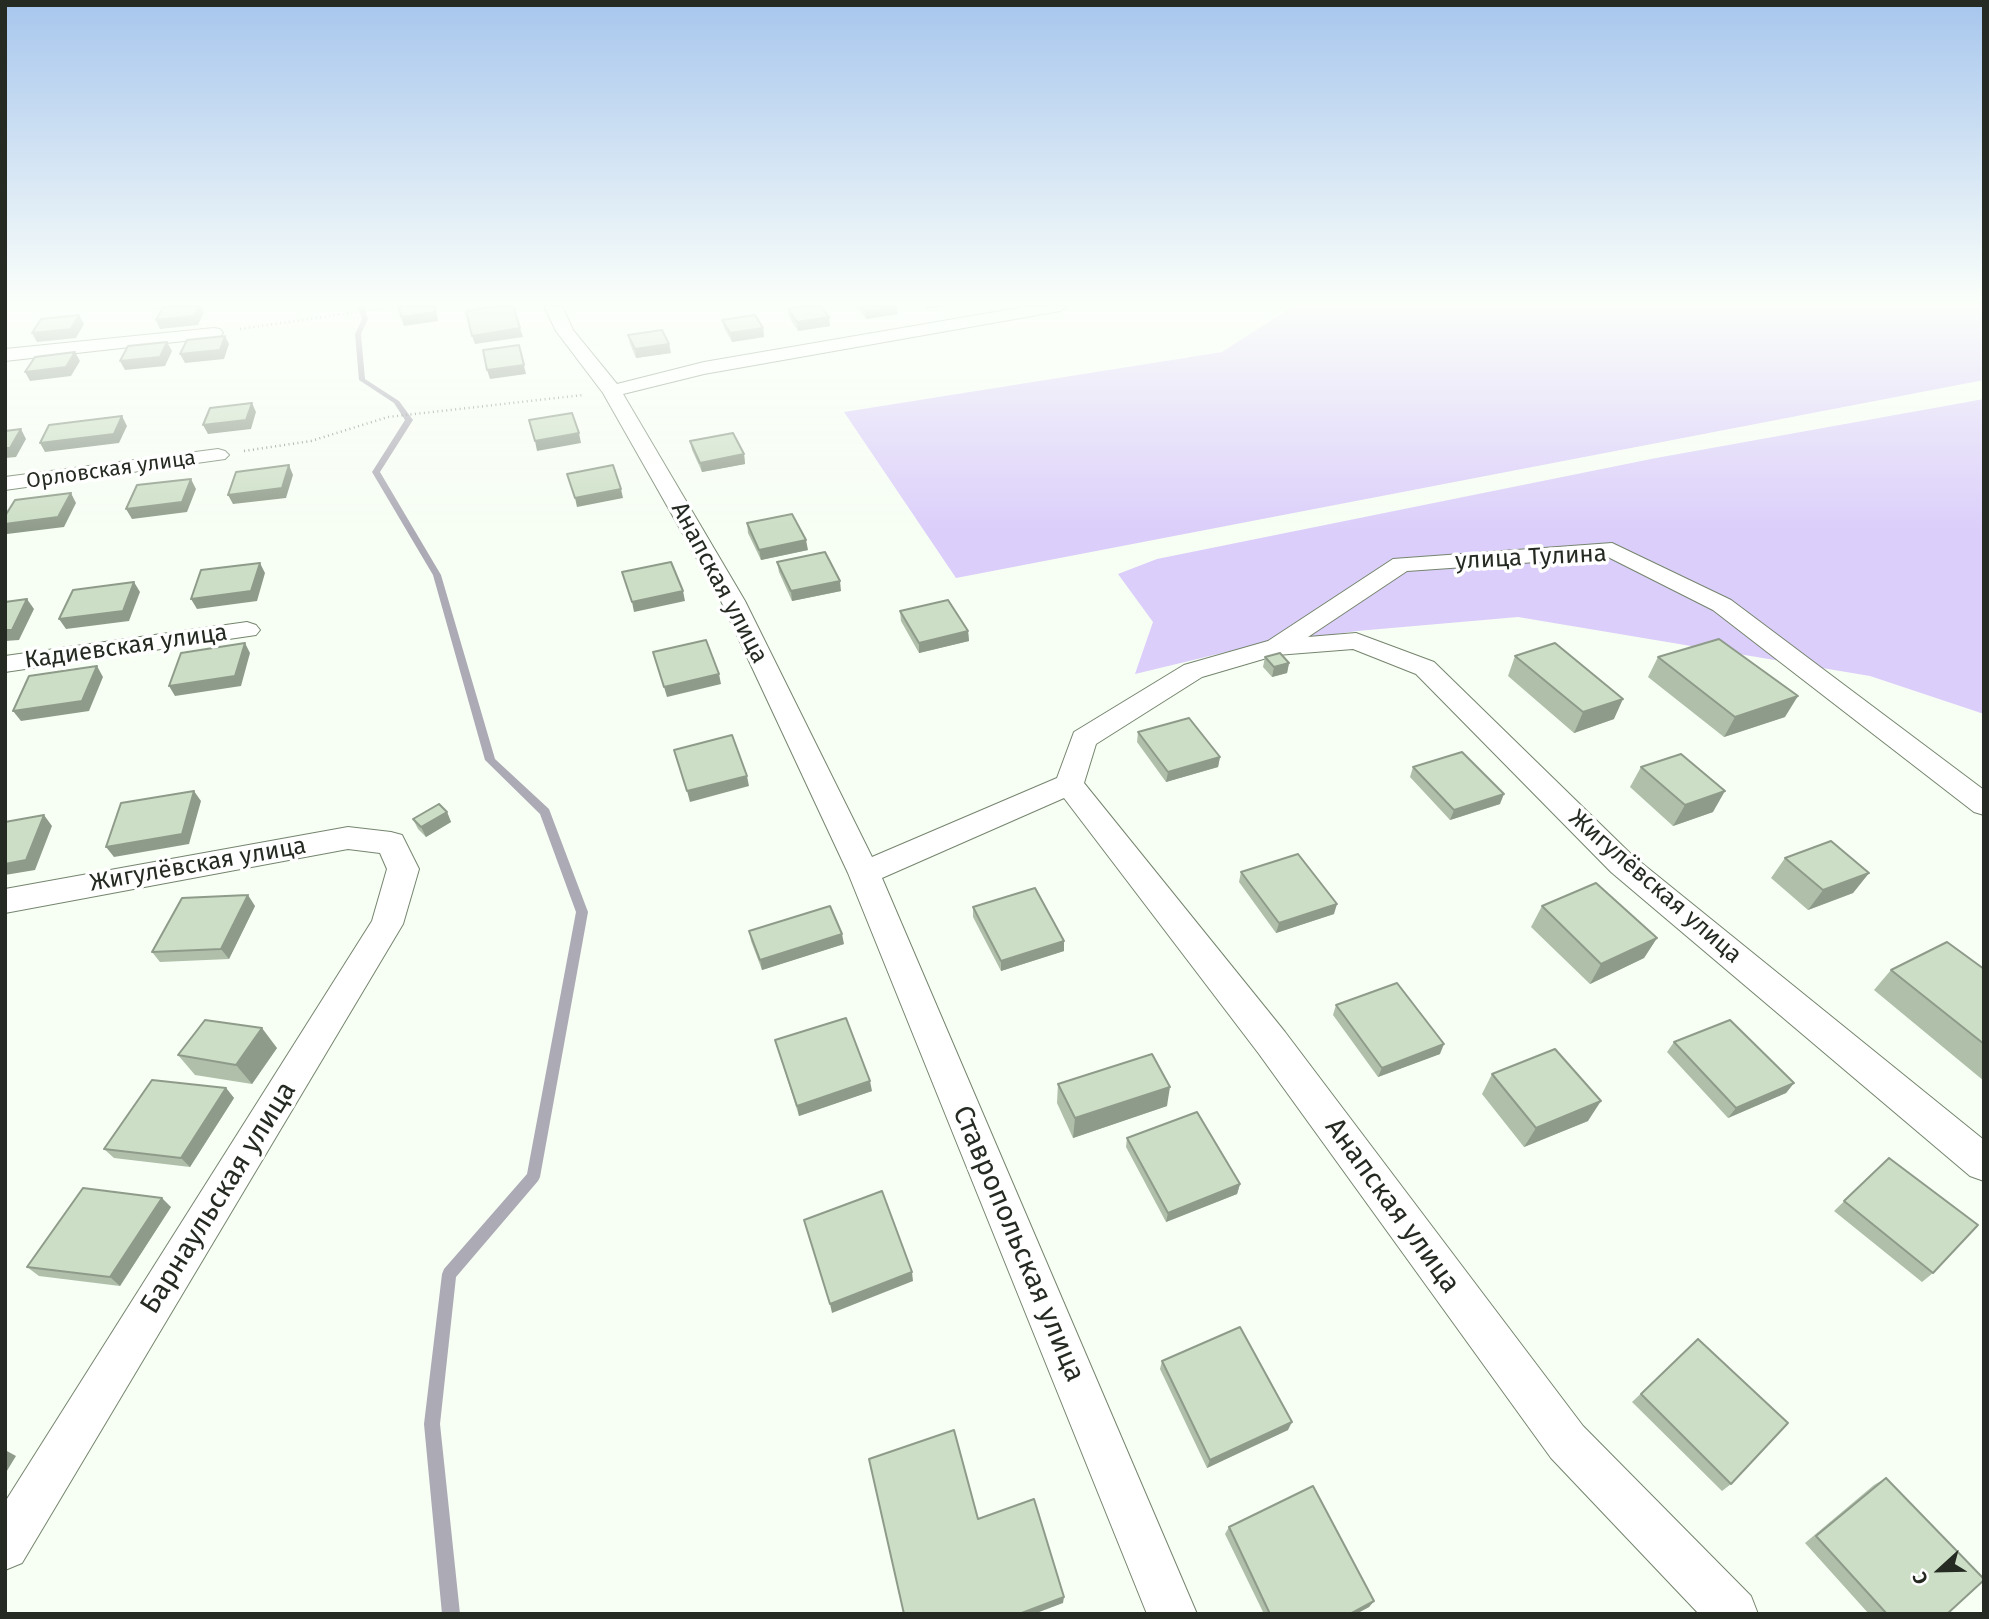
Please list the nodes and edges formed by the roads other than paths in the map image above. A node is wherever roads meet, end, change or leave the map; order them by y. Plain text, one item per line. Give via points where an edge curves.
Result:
1 (605, 382) edge
2 (650, 382) edge
3 (612, 391) junction
4 (218, 455) road end
5 (5, 484) edge
6 (247, 630) dead end
7 (1275, 647) junction
8 (5, 664) edge
9 (1069, 783) junction
10 (1984, 805) edge
11 (391, 843) joint
12 (864, 873) junction
13 (5, 901) edge
14 (1984, 1164) edge
15 (5, 1546) edge
16 (1172, 1614) edge
17 (1733, 1614) edge

1 - 3 street, Анапская улица
2 - 3 street
3 - 12 street, Анапская улица via 733,601
4 - 5 street, Орловская улица
6 - 8 street, Кадиевская улица
7 - 9 street via 1193,671 1084,738
7 - 10 street, улица Тулина via 1401,564 1612,550 1722,605
7 - 14 street, Жигулёвская улица via 1356,641 1425,668 1622,864
9 - 12 street
9 - 17 street, Анапская улица via 1272,1044 1567,1442
11 - 13 street, Жигулёвская улица via 348,838
11 - 15 street, Барнаульская улица via 403,869 387,924
12 - 16 street, Ставропольская улица

